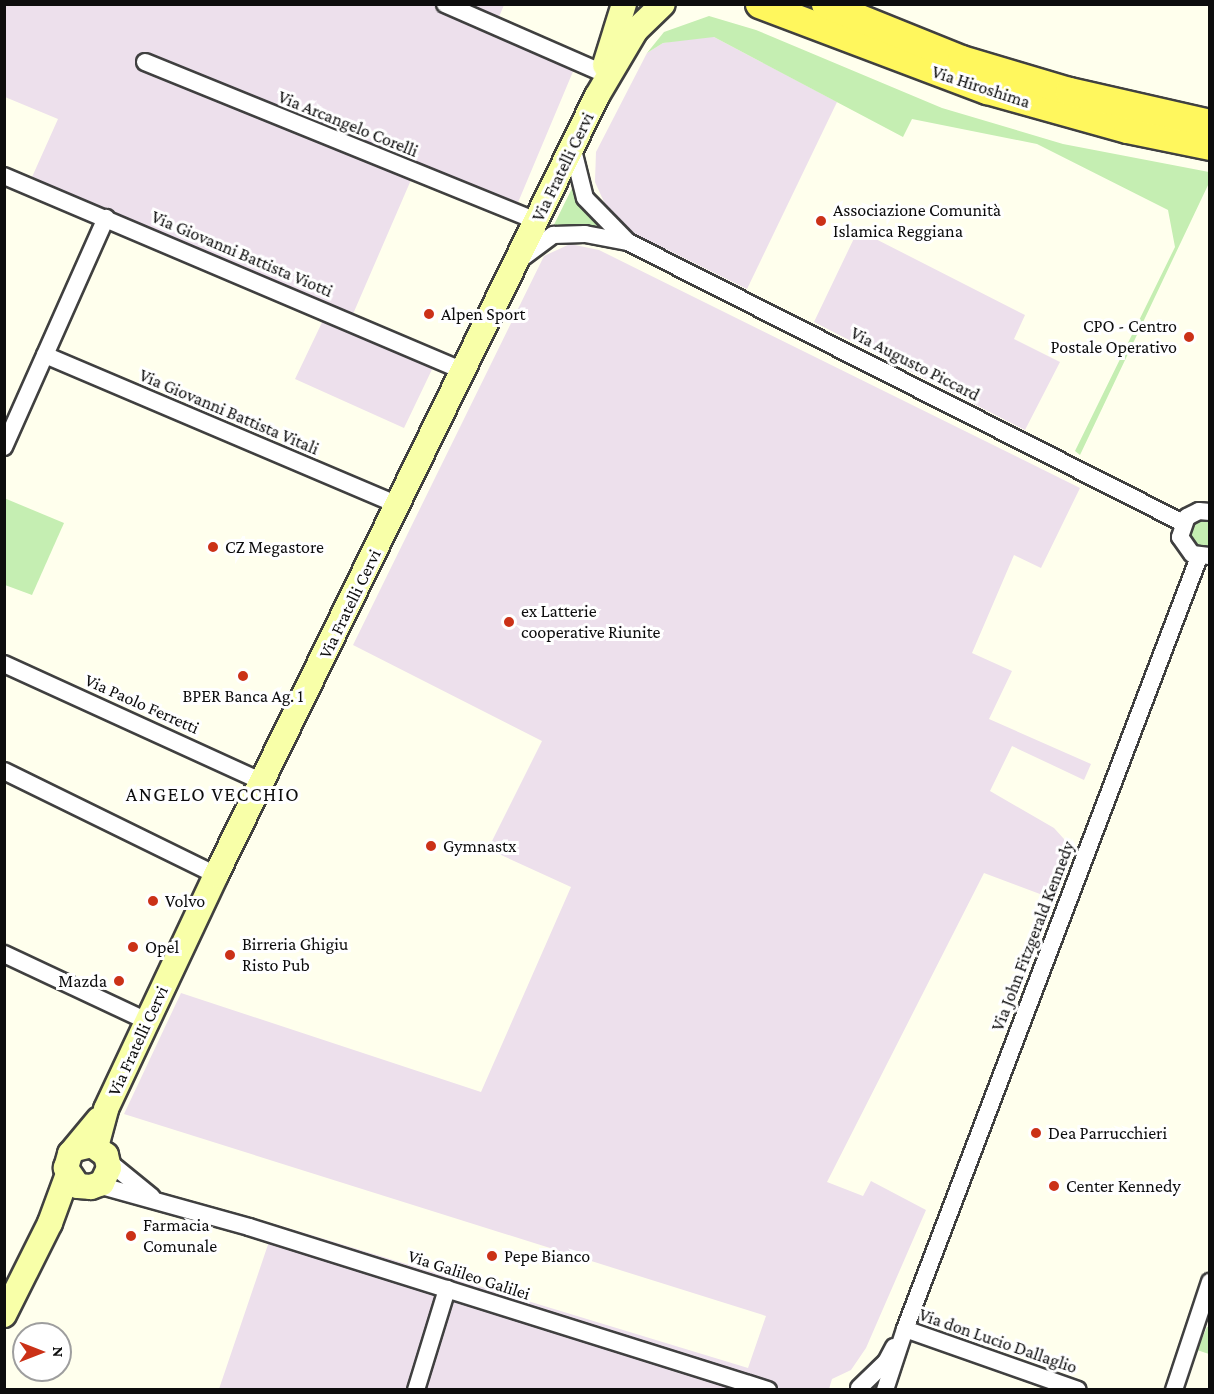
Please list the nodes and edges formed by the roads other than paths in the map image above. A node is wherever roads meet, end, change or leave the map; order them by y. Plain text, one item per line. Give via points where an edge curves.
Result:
1 (445, 4) edge
2 (624, 4) edge
3 (663, 4) edge
4 (759, 4) edge
5 (825, 4) edge
6 (145, 62) dead end
7 (603, 73) junction
8 (597, 96) junction
9 (1209, 123) edge
10 (1209, 146) edge
11 (573, 150) junction
12 (4, 176) edge
13 (106, 218) junction
14 (537, 221) junction
15 (628, 242) junction
16 (518, 262) junction
17 (45, 355) junction
18 (464, 371) junction
19 (11, 416) edge
20 (4, 447) edge
21 (398, 505) junction
22 (1209, 512) edge
23 (1182, 523) junction
24 (1204, 556) edge
25 (4, 664) edge
26 (4, 771) edge
27 (263, 782) junction
28 (216, 875) junction
29 (4, 954) edge
30 (147, 1021) junction
31 (93, 1152) junction
32 (83, 1182) junction
33 (158, 1200) junction
34 (1209, 1282) edge
35 (447, 1288) junction
36 (4, 1315) edge
37 (905, 1329) junction
38 (416, 1389) edge
39 (768, 1389) edge
40 (857, 1389) edge
41 (885, 1389) edge
42 (1078, 1389) edge
43 (1174, 1389) edge

1 - 7 street
2 - 7 main road, Via Fratelli Cervi
3 - 8 main road, Via Fratelli Cervi via 636,30
4 - 10 main road, Via Hiroshima via 987,90 1127,129
5 - 9 main road, Via Hiroshima via 972,62 1069,91
6 - 14 street, Via Arcangelo Corelli
7 - 8 main road, Via Fratelli Cervi
8 - 11 main road, Via Fratelli Cervi
11 - 14 main road, Via Fratelli Cervi
11 - 15 street, Via Augusto Piccard via 585,198
12 - 13 street, Via Giovanni Battista Viotti
13 - 17 street
13 - 18 street, Via Giovanni Battista Viotti
14 - 16 main road, Via Fratelli Cervi
15 - 16 street, Via Augusto Piccard via 585,234 554,235
15 - 23 street, Via Augusto Piccard
16 - 18 main road, Via Fratelli Cervi
17 - 19 street
17 - 21 street, Via Giovanni Battista Vitali
18 - 21 main road, Via Fratelli Cervi
19 - 20 street
21 - 27 main road, Via Fratelli Cervi
22 - 23 street via 1192,513
23 - 24 street, Via John Fitzgerald Kennedy via 1182,544
24 - 37 street, Via John Fitzgerald Kennedy
25 - 27 street, Via Paolo Ferretti
26 - 28 street
27 - 28 main road, Via Fratelli Cervi
28 - 30 main road, Via Fratelli Cervi
29 - 30 street
30 - 31 main road, Via Fratelli Cervi via 105,1112
31 - 32 main road via 108,1175
31 - 32 main road via 67,1161
31 - 33 street, Via Galileo Galilei
32 - 33 street, Via Galileo Galilei
32 - 36 main road via 50,1223
33 - 35 street, Via Galileo Galilei
34 - 43 street
35 - 38 street
35 - 39 street, Via Galileo Galilei
37 - 40 street, Via John Fitzgerald Kennedy via 886,1362
37 - 41 street, Via John Fitzgerald Kennedy
37 - 42 street, Via don Lucio Dallaglio

